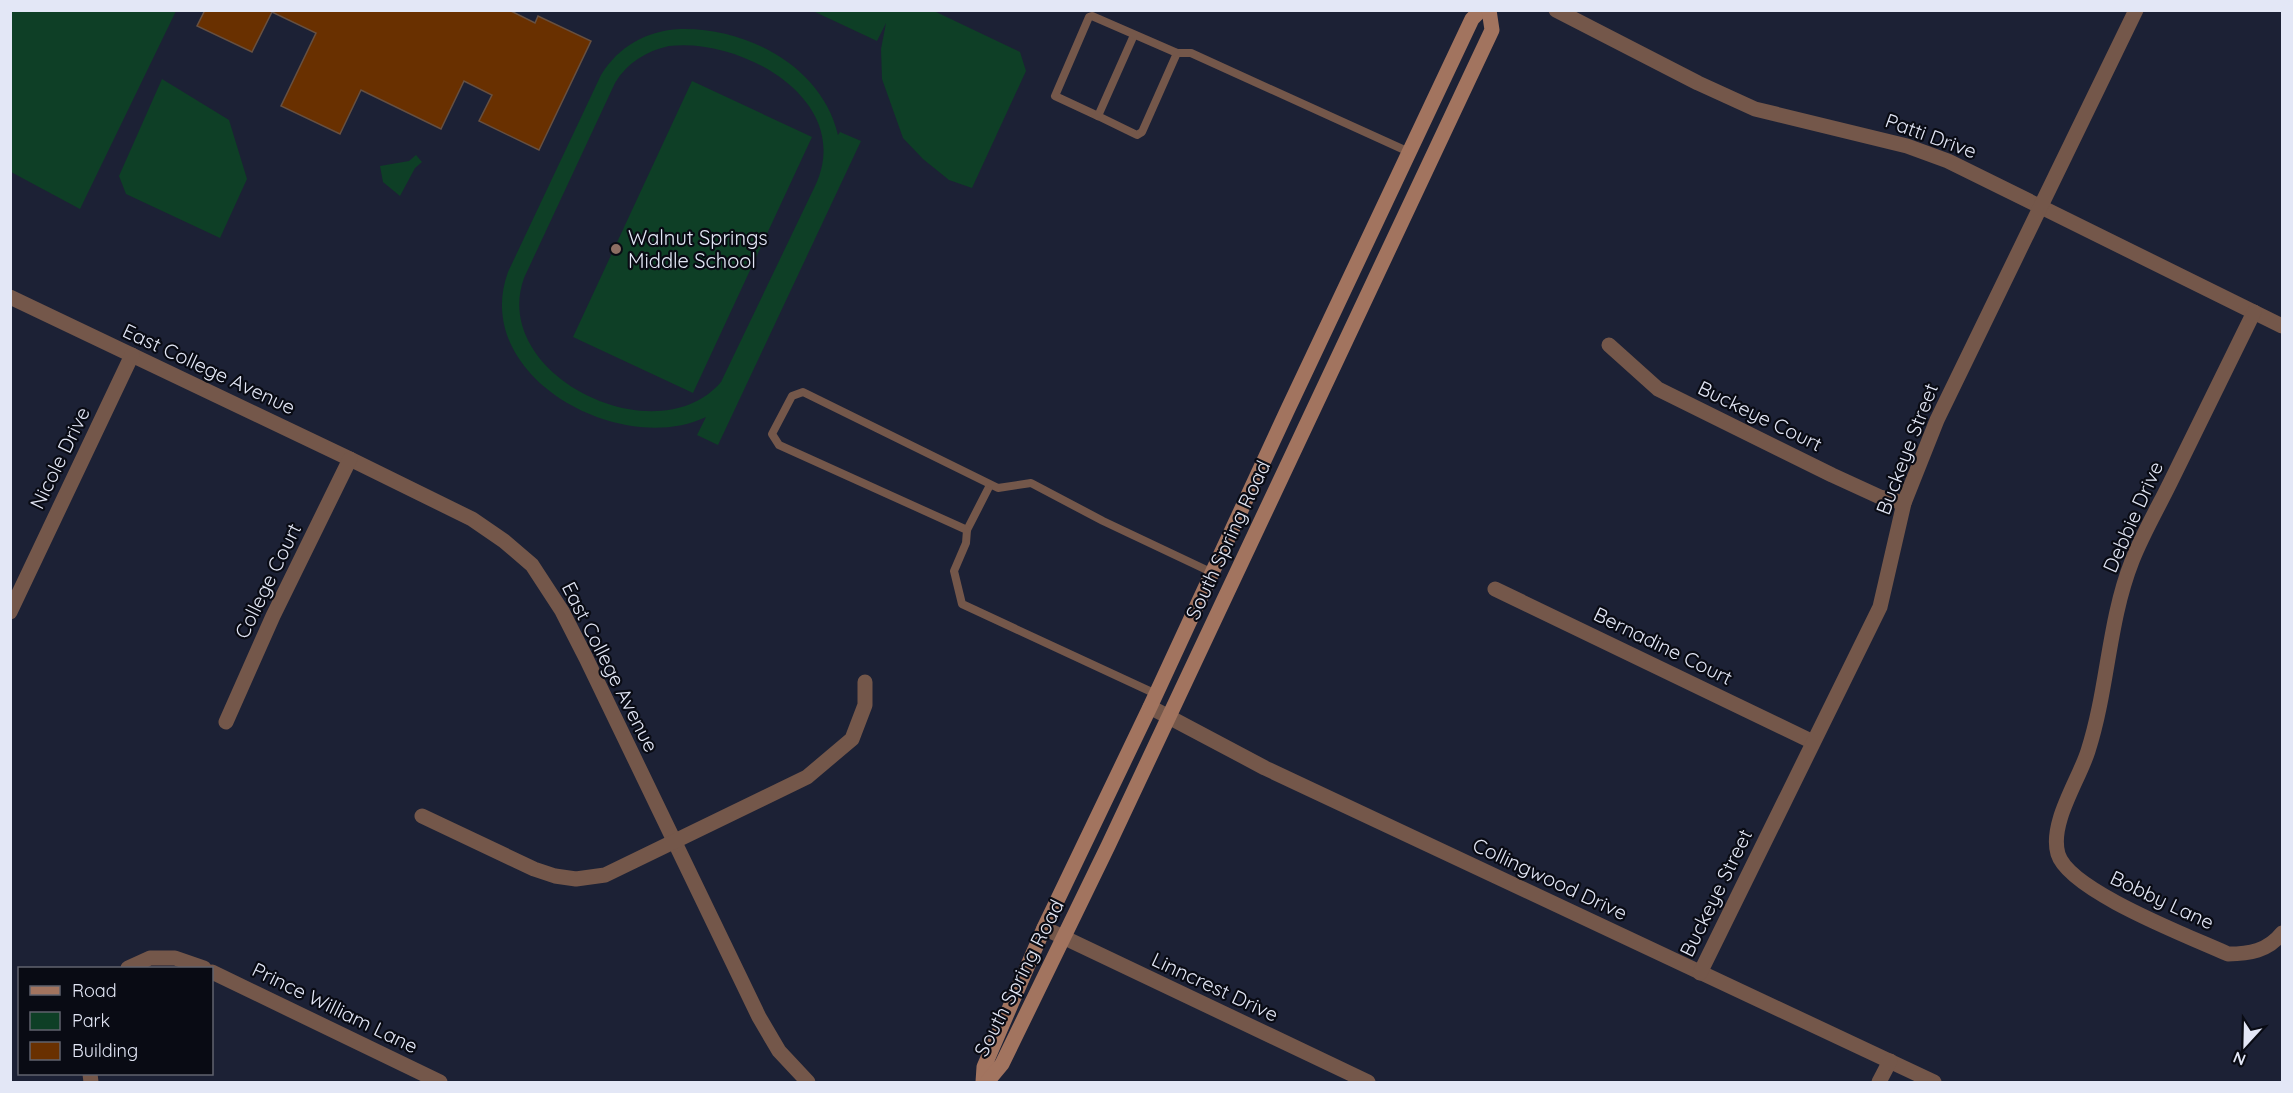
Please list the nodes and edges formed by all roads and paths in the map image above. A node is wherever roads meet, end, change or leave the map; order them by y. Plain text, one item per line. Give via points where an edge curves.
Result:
1 (1481, 10) edge
2 (1490, 10) edge
3 (1556, 10) edge
4 (2136, 10) edge
5 (1134, 34) junction
6 (1177, 53) junction
7 (1098, 116) junction
8 (1409, 152) junction
9 (1430, 162) junction
10 (2040, 206) junction
11 (10, 297) edge
12 (2254, 312) junction
13 (2283, 326) edge
14 (1609, 345) dead end
15 (132, 355) junction
16 (351, 459) junction
17 (990, 485) junction
18 (1904, 503) junction
19 (967, 530) junction
20 (1211, 576) junction
21 (1228, 588) junction
22 (1495, 589) dead end
23 (10, 612) edge
24 (865, 682) dead end
25 (1153, 701) junction
26 (1168, 716) junction
27 (226, 722) dead end
28 (1813, 742) junction
29 (422, 816) dead end
30 (674, 841) junction
31 (2058, 854) joint
32 (1044, 928) junction
33 (2283, 933) edge
34 (1064, 938) junction
35 (132, 967) edge
36 (199, 967) edge
37 (213, 972) edge
38 (1700, 973) junction
39 (1890, 1061) junction
40 (440, 1083) edge
41 (808, 1083) edge
42 (985, 1083) edge
43 (1368, 1083) edge
44 (1879, 1083) edge
45 (1934, 1083) edge

1 - 8 main road, South Spring Road via 1472,19
2 - 9 main road, South Spring Road via 1492,30
3 - 10 street, Patti Drive via 1755,110 1907,146 1948,161
4 - 10 street, Buckeye Street
5 - 6 lane
5 - 7 lane
5 - 7 lane via 1095,16 1089,17 1055,96
6 - 7 lane via 1140,134
6 - 8 lane via 1191,53
8 - 9 main road
8 - 20 main road, South Spring Road
9 - 21 main road, South Spring Road
10 - 12 street, Patti Drive
10 - 18 street, Buckeye Street via 1937,420
11 - 15 street, East College Avenue
12 - 13 street, Patti Drive
12 - 31 street, Debbie Drive via 2132,561 2088,753 2057,833
14 - 18 street, Buckeye Court via 1658,389 1832,475 1880,497
15 - 16 street, East College Avenue
15 - 23 street, Nicole Drive
16 - 27 street, College Court via 273,616
16 - 30 street, East College Avenue via 472,519 532,565 572,629
17 - 19 lane
17 - 19 lane via 803,392 792,396 772,434 779,445
17 - 20 lane via 998,488 1031,483
18 - 28 street, Buckeye Street via 1880,607
19 - 25 lane via 954,571 962,604
20 - 21 main road
20 - 25 main road, South Spring Road
21 - 26 main road, South Spring Road
22 - 28 street, Bernadine Court
24 - 30 street via 865,705 852,739 807,777
25 - 26 street, Collingwood Drive
25 - 32 main road, South Spring Road
26 - 34 main road, South Spring Road
26 - 38 street, Collingwood Drive via 1265,768
28 - 38 street, Buckeye Street
29 - 30 street via 534,869 576,879 605,875
30 - 41 street, East College Avenue via 759,1017 779,1051
31 - 33 street, Bobby Lane via 2068,872 2099,895 2228,954 2263,949
32 - 34 street, Linncrest Drive
32 - 42 main road, South Spring Road via 984,1067
34 - 42 main road, South Spring Road via 1002,1064
34 - 43 street, Linncrest Drive
35 - 36 street via 150,958 176,958
37 - 40 street, Prince William Lane
38 - 39 street, Collingwood Drive
39 - 44 street
39 - 45 street, Collingwood Drive

